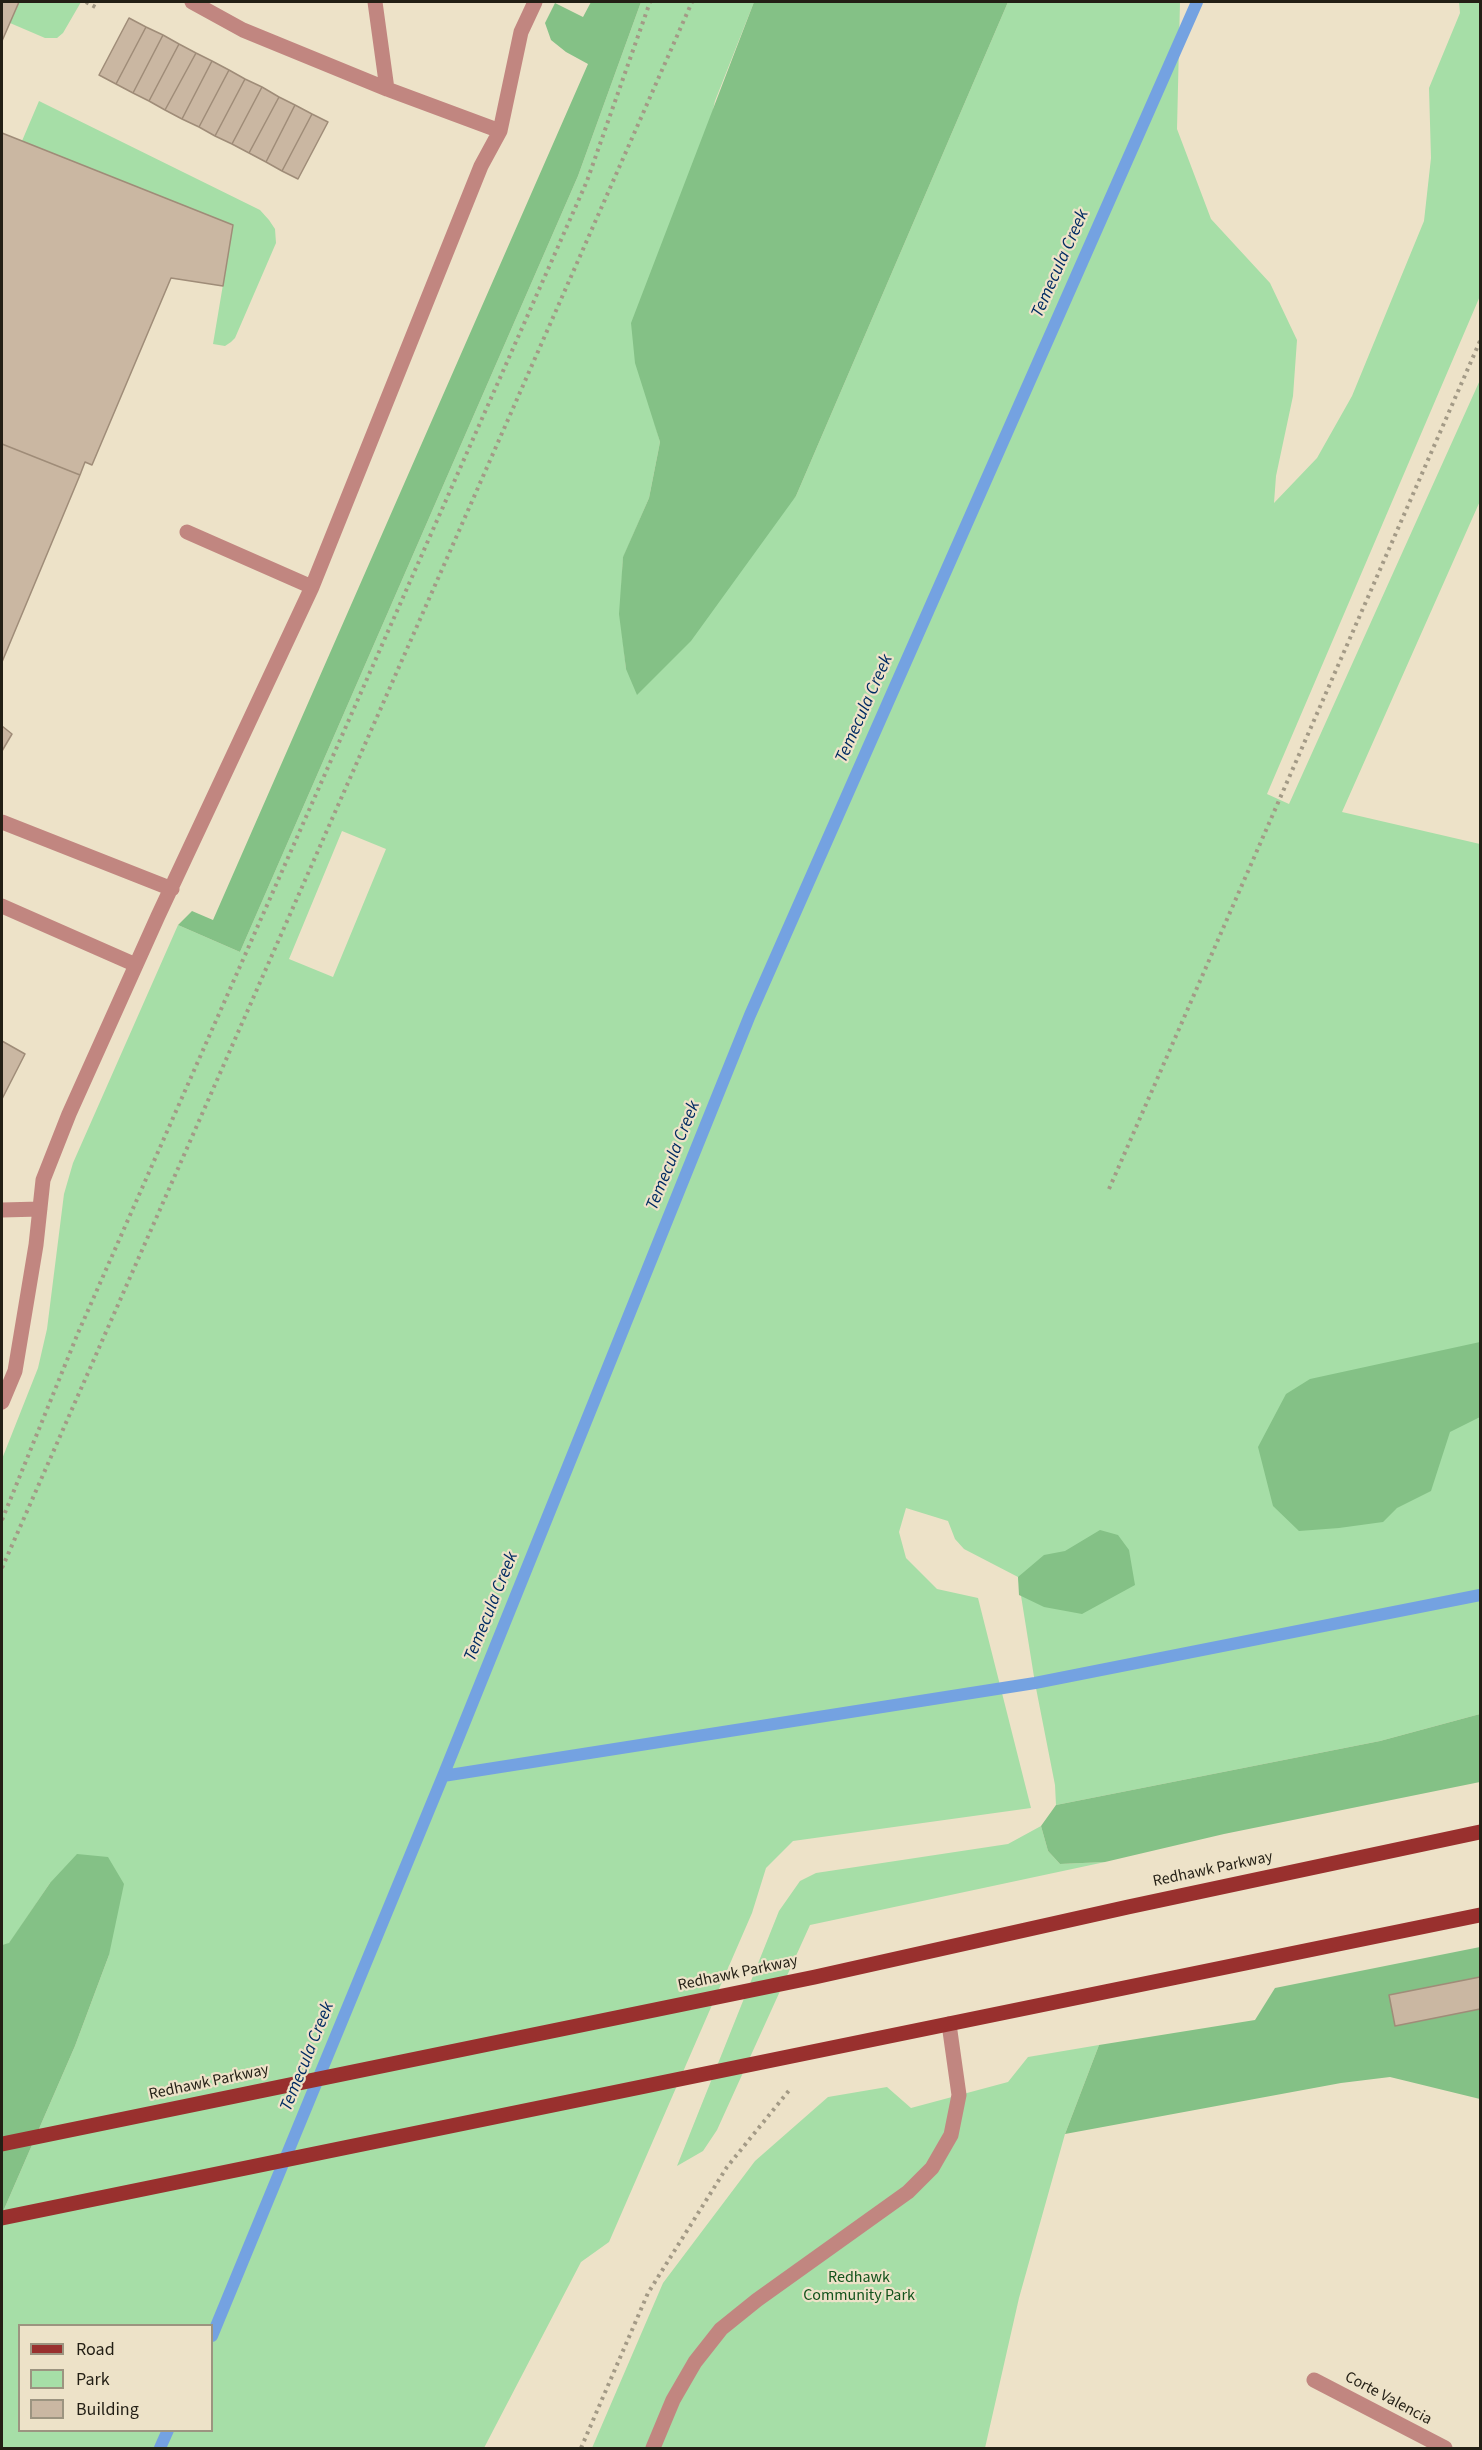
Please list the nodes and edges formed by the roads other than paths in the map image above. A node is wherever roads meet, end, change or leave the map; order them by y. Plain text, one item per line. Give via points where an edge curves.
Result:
1 (192, 2) edge
2 (375, 2) edge
3 (535, 2) edge
4 (387, 89) junction
5 (500, 131) junction
6 (187, 532) dead end
7 (312, 587) junction
8 (2, 822) edge
9 (172, 889) junction
10 (2, 906) edge
11 (136, 965) junction
12 (40, 1209) junction
13 (2, 1210) edge
14 (2, 1402) edge
15 (1480, 1832) edge
16 (1480, 1915) edge
17 (949, 2024) junction
18 (2, 2144) edge
19 (2, 2218) edge
20 (1314, 2380) dead end
21 (653, 2448) edge
22 (1444, 2448) edge

1 - 4 street via 243,30
2 - 4 street
3 - 5 street via 521,32
4 - 5 street
5 - 7 street via 481,166
6 - 7 street
7 - 9 street
8 - 9 street
9 - 11 street
10 - 11 street
11 - 12 street via 43,1180
12 - 13 street
12 - 14 street via 15,1371
15 - 18 main road, Redhawk Parkway via 814,1977
16 - 17 main road
17 - 19 main road
17 - 21 street via 959,2096 951,2134 932,2168 908,2192 721,2329 695,2362 673,2400
20 - 22 street, Corte Valencia

